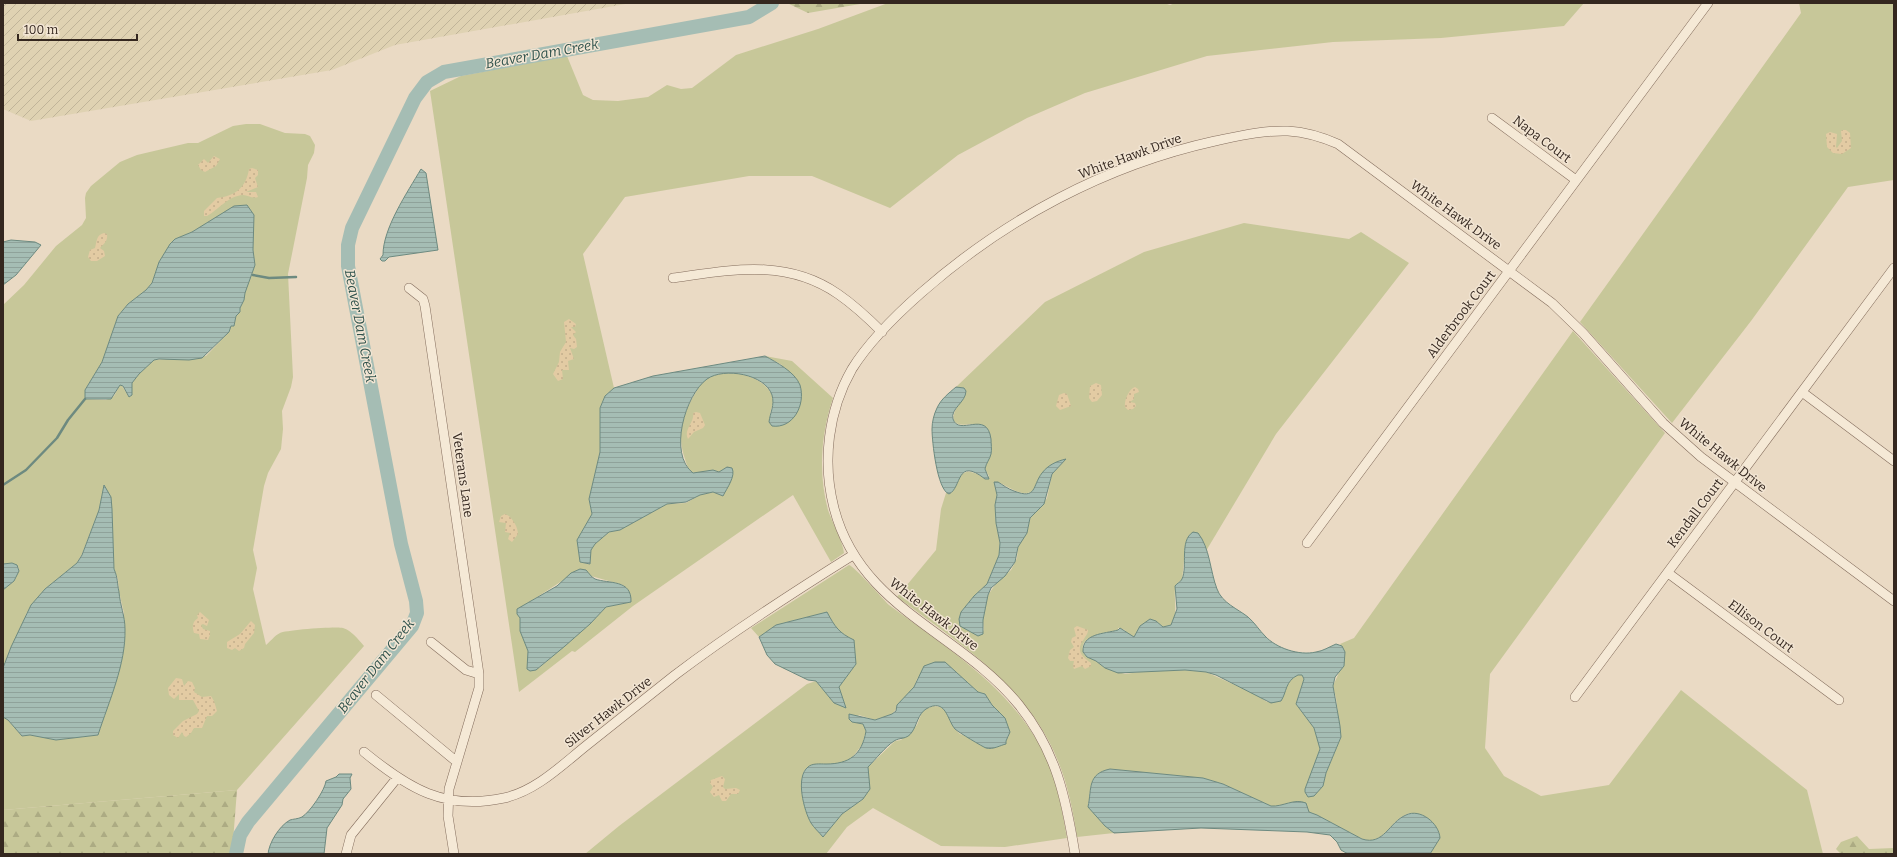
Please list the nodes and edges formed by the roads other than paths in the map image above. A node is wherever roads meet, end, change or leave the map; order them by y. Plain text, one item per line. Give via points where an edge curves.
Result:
1 (1708, 3) edge
2 (1492, 118) dead end
3 (1576, 180) junction
4 (1894, 268) edge
5 (1509, 270) junction
6 (673, 278) dead end
7 (409, 288) dead end
8 (882, 332) junction
9 (1802, 392) junction
10 (1894, 461) edge
11 (1734, 482) junction
12 (1307, 543) dead end
13 (853, 555) junction
14 (1668, 572) junction
15 (1894, 601) edge
16 (431, 642) dead end
17 (479, 674) junction
18 (376, 695) dead end
19 (1575, 697) dead end
20 (1839, 700) dead end
21 (364, 752) dead end
22 (457, 762) junction
23 (397, 778) junction
24 (448, 800) junction
25 (346, 854) edge
26 (454, 854) edge
27 (1074, 854) edge

1 - 3 street, Alderbrook Court
2 - 3 street, Napa Court
3 - 5 street, Alderbrook Court
4 - 9 street, Kendall Court
5 - 8 street, White Hawk Drive via 1338,144 1298,132 1263,132 1183,149 1115,172 1067,194 1022,218 962,259 908,305
5 - 11 street, White Hawk Drive via 1562,313 1663,423
5 - 12 street, Alderbrook Court
6 - 8 street via 744,268 762,268 796,274 837,293 854,305
7 - 17 street, Veterans Lane via 423,299 425,306
8 - 13 street, White Hawk Drive via 860,358 844,385 828,440 830,494 838,523
9 - 10 street
9 - 11 street, Kendall Court
11 - 14 street, Kendall Court
11 - 15 street, White Hawk Drive
13 - 24 street, Silver Hawk Drive via 708,651 535,785 499,799 475,802
13 - 27 street, White Hawk Drive via 870,578 890,598 986,671 1023,711 1040,735 1055,766 1066,802
14 - 19 street, Kendall Court
14 - 20 street, Ellison Court
16 - 17 street via 466,670
17 - 22 street, Veterans Lane via 479,688
18 - 22 street
21 - 23 street, Silver Hawk Drive
22 - 24 street, Veterans Lane
23 - 24 street, Silver Hawk Drive
23 - 25 street via 351,835
24 - 26 street, Veterans Lane

